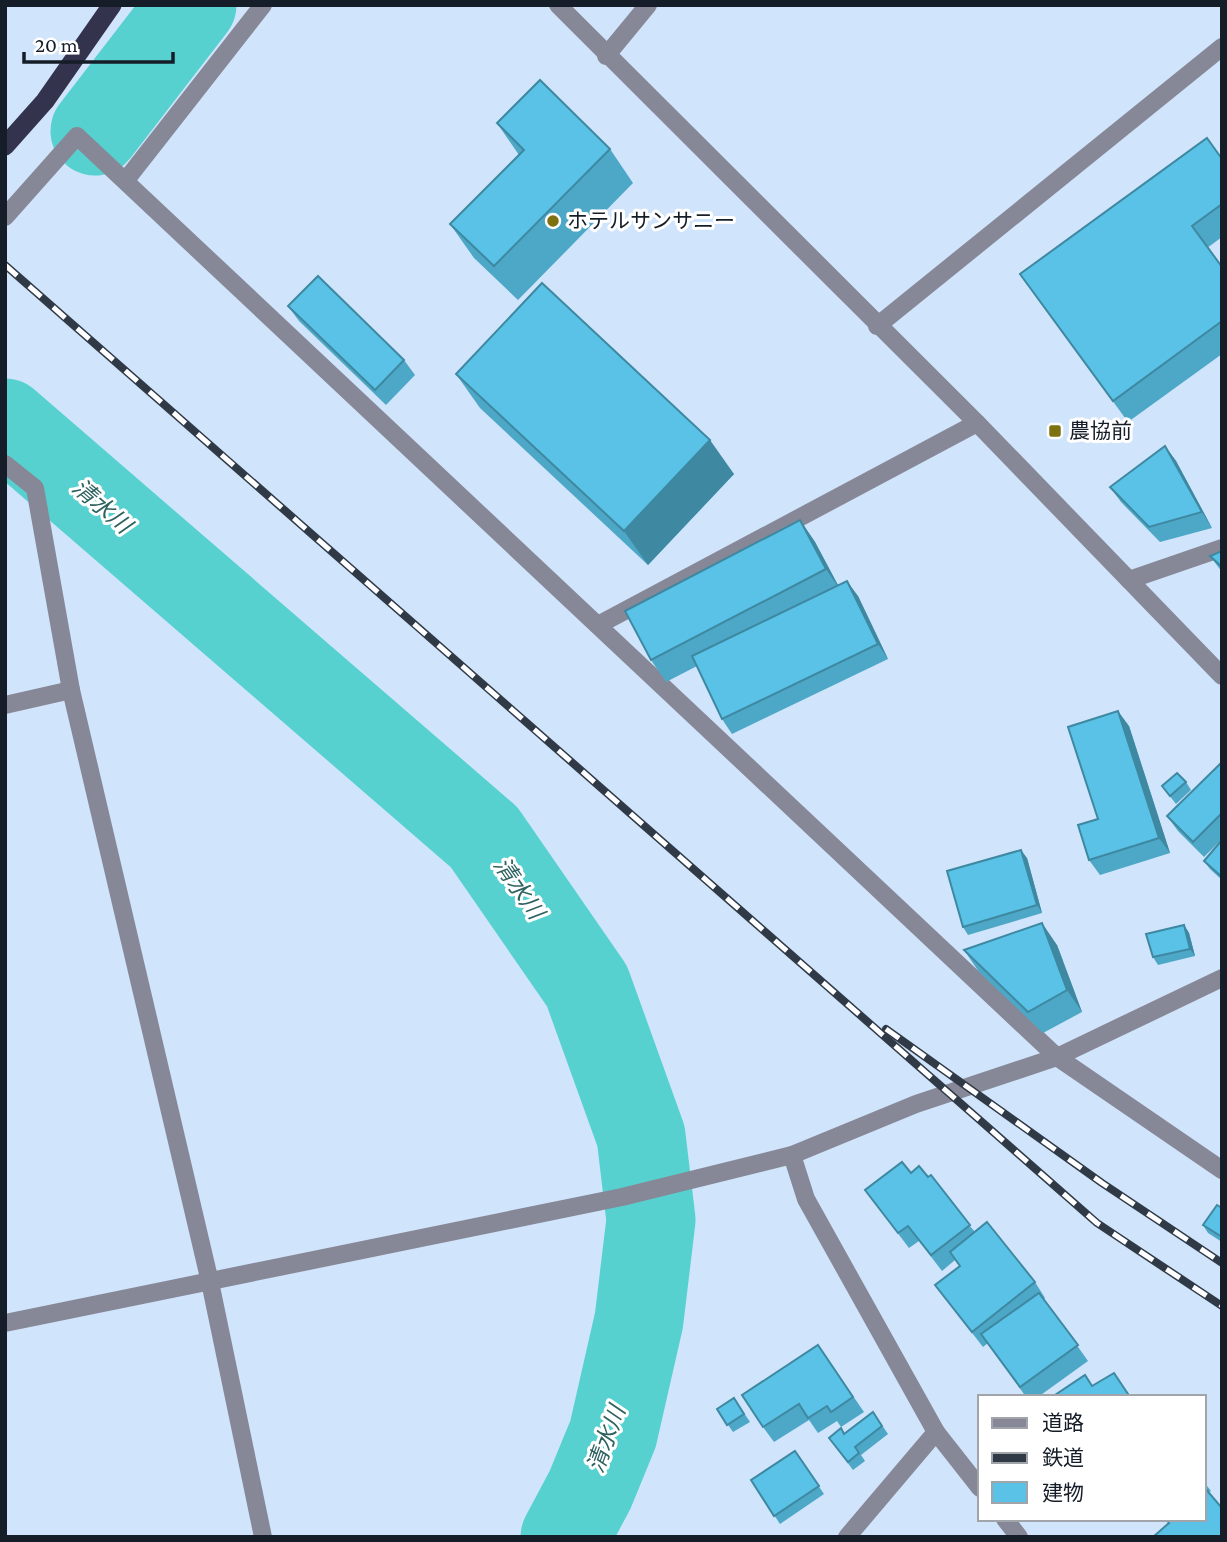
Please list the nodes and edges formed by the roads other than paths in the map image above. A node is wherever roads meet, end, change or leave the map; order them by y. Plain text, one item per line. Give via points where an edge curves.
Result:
1 (112, 5) edge
2 (263, 5) edge
3 (558, 5) edge
4 (648, 5) edge
5 (1222, 47) edge
6 (606, 56) junction
7 (5, 146) edge
8 (126, 180) junction
9 (5, 217) edge
10 (877, 326) junction
11 (977, 423) junction
12 (5, 464) edge
13 (1222, 548) edge
14 (1129, 580) junction
15 (600, 624) junction
16 (1222, 676) edge
17 (71, 690) junction
18 (5, 705) edge
19 (1222, 978) edge
20 (1057, 1057) junction
21 (792, 1155) junction
22 (1222, 1170) edge
23 (210, 1282) junction
24 (5, 1323) edge
25 (936, 1432) junction
26 (978, 1485) edge
27 (1007, 1521) edge
28 (263, 1537) edge
29 (847, 1537) edge
30 (1019, 1537) edge

1 - 7 highway via 45,101
2 - 8 street
3 - 6 street
4 - 6 street
5 - 10 street
6 - 10 street
8 - 9 street via 77,136
8 - 15 street
10 - 11 street
11 - 14 street
11 - 15 street
12 - 17 street via 35,488
13 - 14 street
14 - 16 street
15 - 20 street
17 - 18 street
17 - 23 street
19 - 20 street
20 - 21 street via 916,1104
20 - 22 street
21 - 23 street via 622,1196
21 - 25 street via 806,1199
23 - 24 street
23 - 28 street
25 - 26 street
25 - 29 street
27 - 30 street

